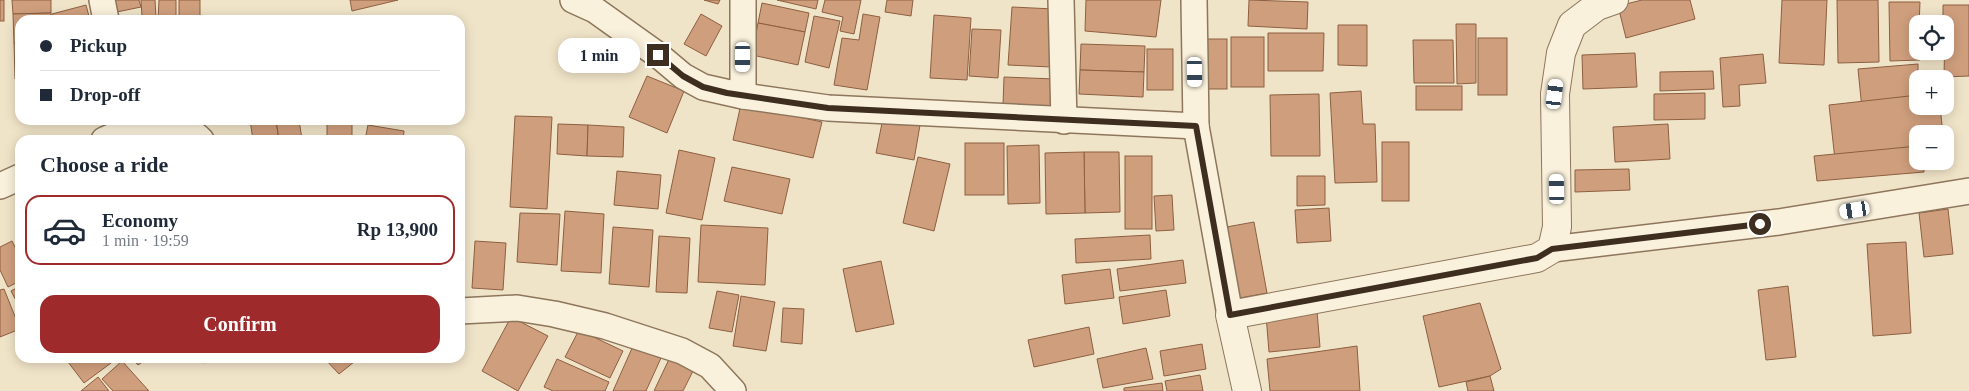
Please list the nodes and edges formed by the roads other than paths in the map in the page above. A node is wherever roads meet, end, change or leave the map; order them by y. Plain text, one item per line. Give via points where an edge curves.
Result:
1 (102, 0) edge
2 (573, 0) edge
3 (743, 0) edge
4 (1061, 0) edge
5 (1194, 0) edge
6 (1614, 0) edge
7 (105, 15) edge
8 (743, 96) junction
9 (1064, 121) junction
10 (131, 125) edge
11 (176, 125) edge
12 (1196, 126) junction
13 (113, 135) edge
14 (196, 135) edge
15 (15, 179) edge
16 (0, 186) edge
17 (1969, 191) edge
18 (1552, 249) junction
19 (465, 311) edge
20 (1230, 315) junction
21 (732, 391) edge
22 (1247, 391) edge

1 - 7 street
2 - 8 street via 595,10 683,76 703,87
3 - 8 street
4 - 9 street
5 - 12 street
6 - 18 street via 1597,6 1572,25 1561,53 1555,94 1557,227
8 - 9 street via 828,108
9 - 12 street
10 - 13 street
11 - 14 street
12 - 20 street
15 - 16 street
17 - 18 street via 1780,222
18 - 20 street via 1537,258
19 - 21 street via 517,308 605,326 682,351 710,366
20 - 22 street

